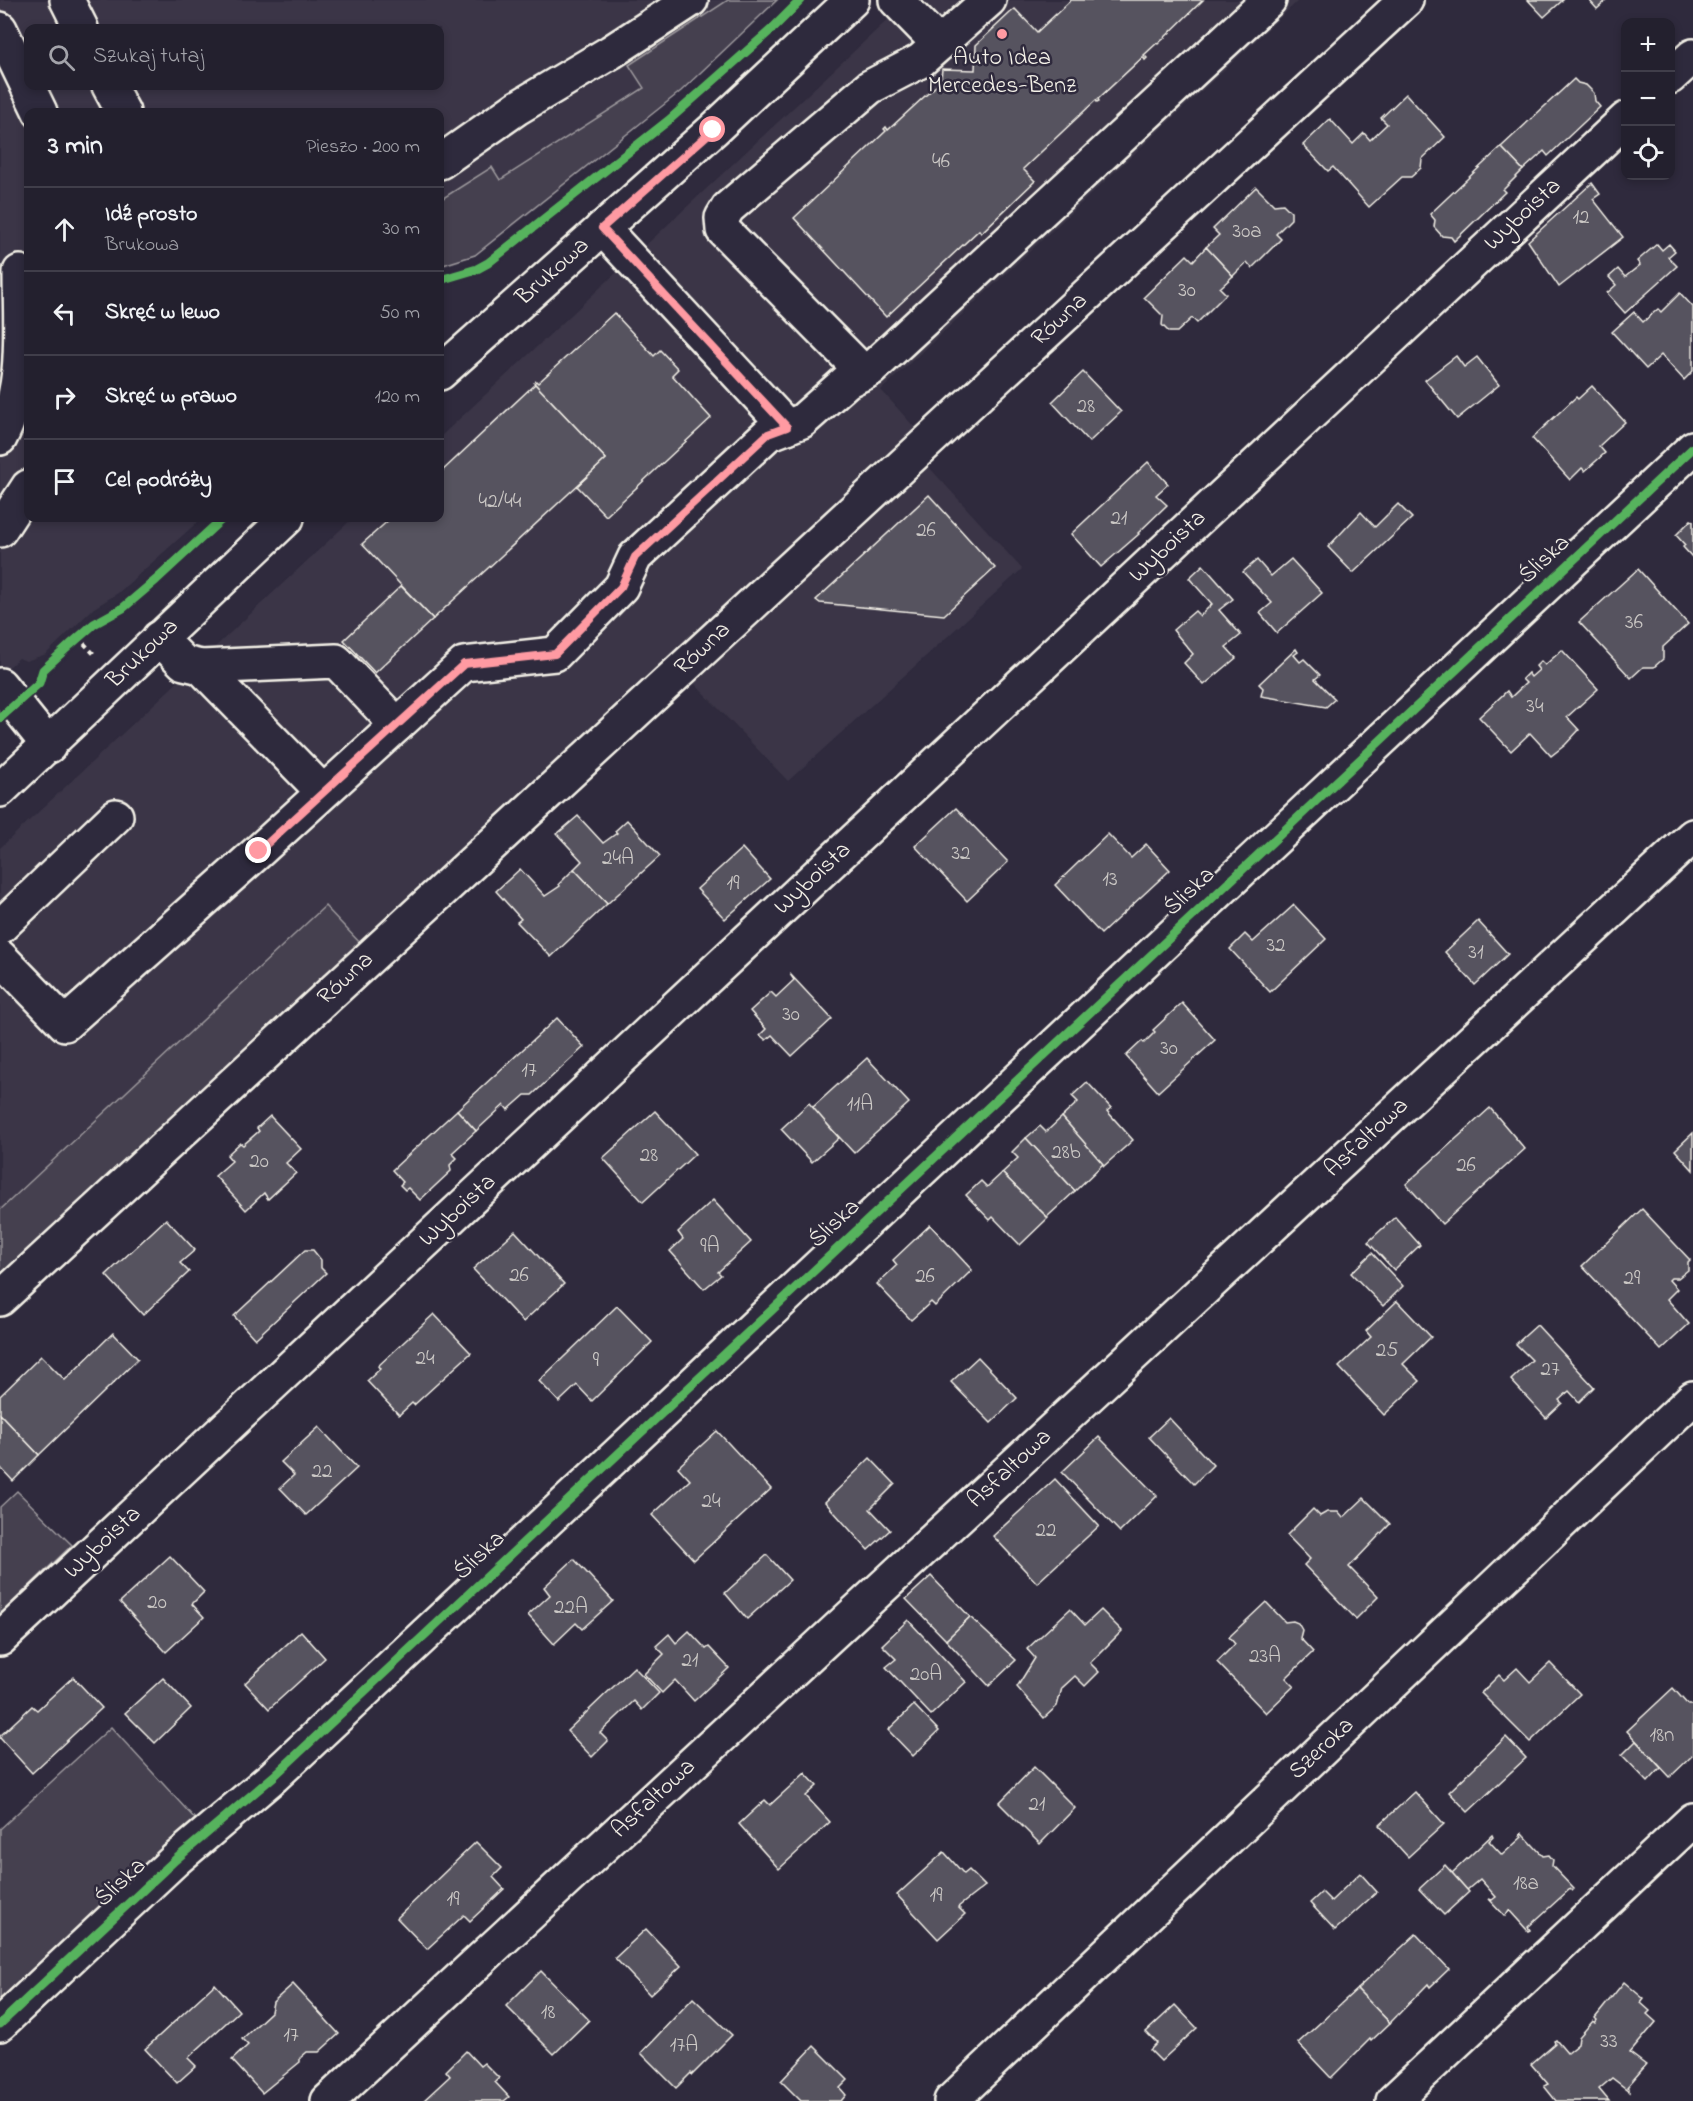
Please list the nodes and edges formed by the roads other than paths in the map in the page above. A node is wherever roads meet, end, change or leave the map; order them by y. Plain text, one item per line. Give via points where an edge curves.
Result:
1 (67, 0) edge
2 (691, 0) edge
3 (852, 0) edge
4 (896, 0) edge
5 (989, 0) edge
6 (1269, 0) edge
7 (1406, 0) edge
8 (79, 24) edge
9 (0, 29) edge
10 (939, 44) junction
11 (1693, 56) edge
12 (1675, 73) edge
13 (24, 79) edge
14 (29, 90) edge
15 (111, 90) edge
16 (38, 108) edge
17 (121, 108) edge
18 (1621, 124) edge
19 (444, 159) edge
20 (602, 228) junction
21 (16, 271) edge
22 (444, 358) edge
23 (864, 372) junction
24 (787, 427) junction
25 (0, 438) edge
26 (1693, 448) edge
27 (24, 493) edge
28 (283, 522) edge
29 (0, 530) edge
30 (159, 639) junction
31 (201, 667) junction
32 (0, 685) edge
33 (398, 725) junction
34 (49, 746) junction
35 (0, 790) edge
36 (323, 792) junction
37 (116, 816) dead end
38 (1693, 836) edge
39 (0, 927) edge
40 (0, 957) edge
41 (0, 1299) edge
42 (1693, 1398) edge
43 (0, 1639) edge
44 (1693, 1820) edge
45 (0, 2024) edge
46 (328, 2101) edge
47 (951, 2101) edge
48 (1393, 2101) edge

1 - 8 street
2 - 19 street via 517,108
3 - 20 street, Brukowa
4 - 10 street
5 - 10 street
6 - 23 street
7 - 41 street, Równa
9 - 13 street
10 - 23 street via 920,61 870,87 728,208 722,218 723,230
11 - 12 street
14 - 16 street
15 - 17 street
18 - 43 street, Wyboista
20 - 22 street, Brukowa
20 - 24 street
21 - 25 street via 20,363 9,422
23 - 24 street via 802,421
24 - 33 street via 768,434 635,557 621,587 555,654 464,664
26 - 45 street, Śliska via 274,1776 175,1860
27 - 29 street
28 - 30 street, Brukowa
30 - 31 street via 184,663
30 - 34 street, Brukowa
31 - 33 street via 336,661
31 - 36 street
32 - 34 street
33 - 36 street
34 - 35 street, Brukowa
36 - 40 street via 65,1024
37 - 39 street
38 - 46 street, Asfaltowa
42 - 47 street, Szeroka
44 - 48 street

